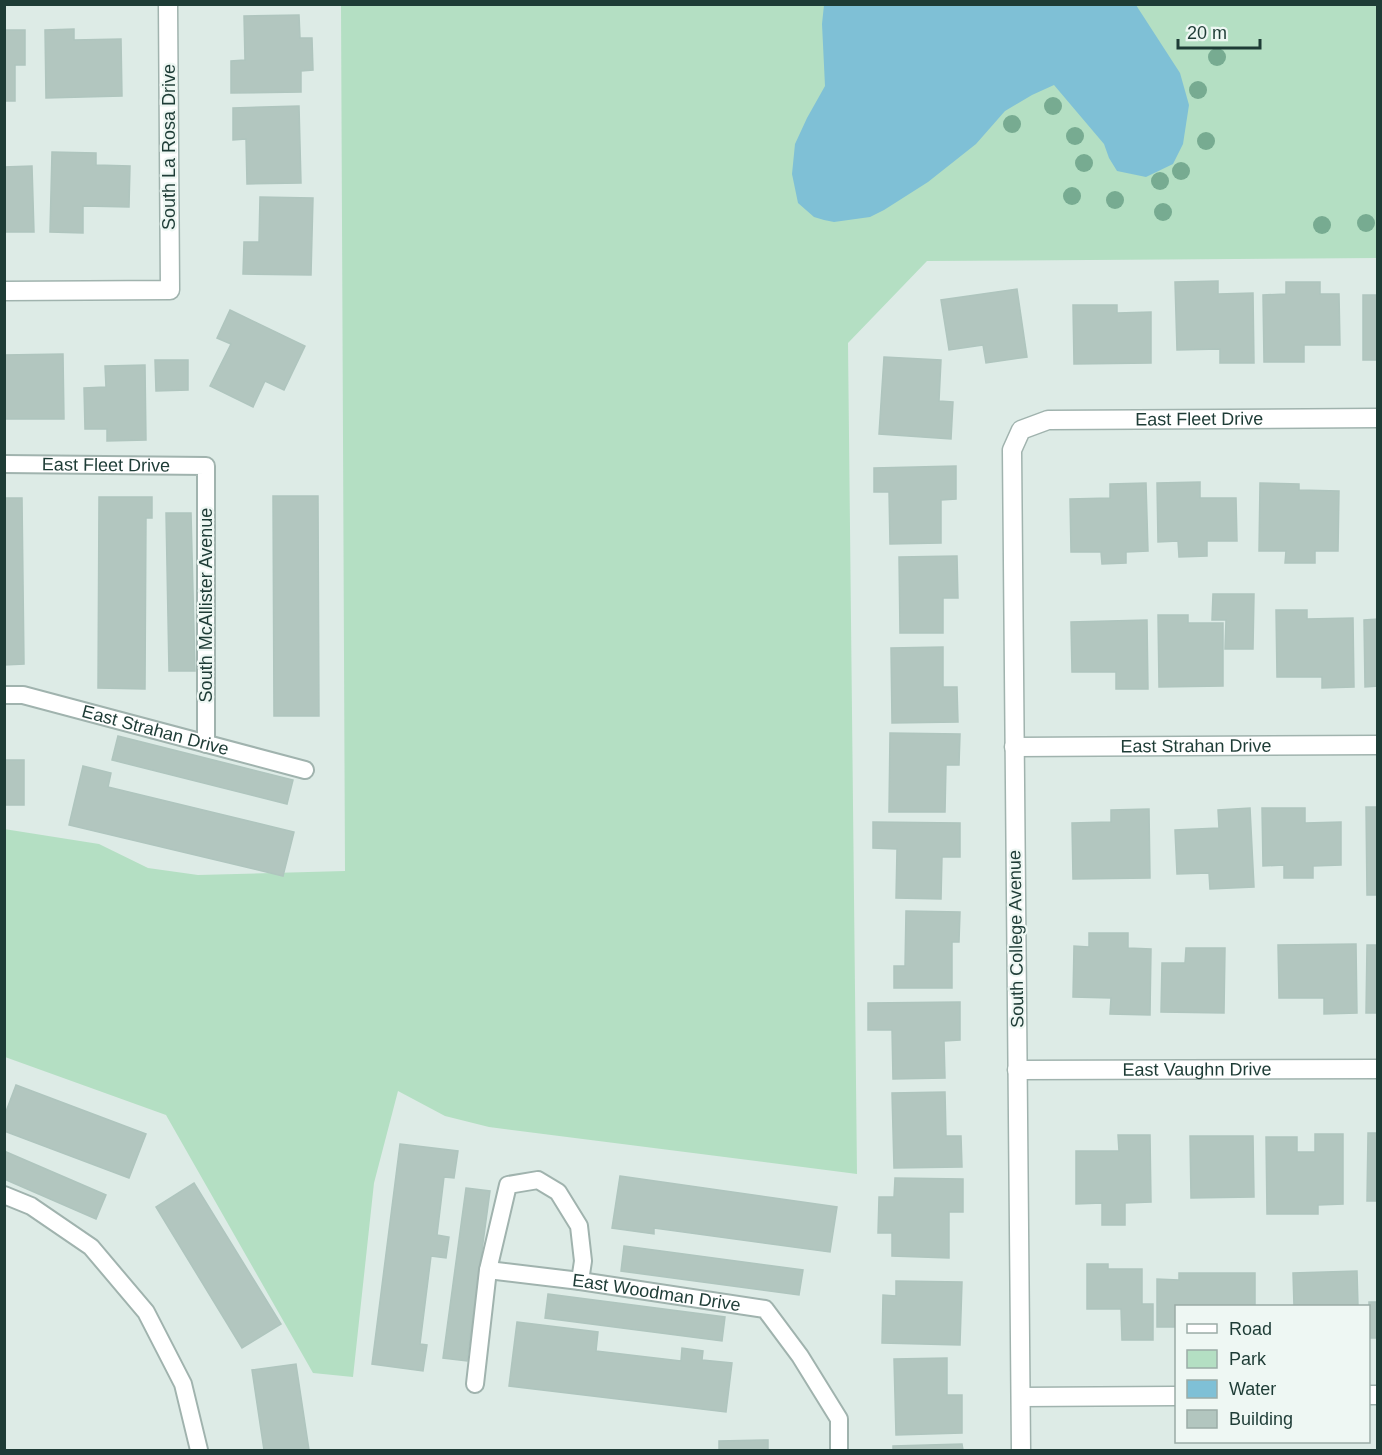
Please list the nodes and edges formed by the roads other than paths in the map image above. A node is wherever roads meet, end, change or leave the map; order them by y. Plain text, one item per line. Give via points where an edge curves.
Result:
1 (168, 4) edge
2 (4, 291) edge
3 (1377, 418) edge
4 (1021, 430) joint
5 (4, 464) edge
6 (206, 466) joint
7 (4, 695) edge
8 (206, 744) junction
9 (1377, 746) edge
10 (1014, 747) junction
11 (305, 770) dead end
12 (1377, 1069) edge
13 (1017, 1070) junction
14 (4, 1195) edge
15 (488, 1270) junction
16 (580, 1281) junction
17 (476, 1384) dead end
18 (1175, 1396) edge
19 (1021, 1397) junction
20 (199, 1450) edge
21 (839, 1450) edge
22 (1021, 1450) edge

1 - 2 street, South La Rosa Drive via 170,290
3 - 4 street, East Fleet Drive via 1048,420
4 - 10 street, South College Avenue via 1012,450
5 - 6 lane, East Fleet Drive
6 - 8 lane, South McAllister Avenue
7 - 8 lane, East Strahan Drive via 22,695
8 - 11 lane, East Strahan Drive
9 - 10 street, East Strahan Drive
10 - 13 street, South College Avenue
12 - 13 street, East Vaughn Drive
13 - 19 street, South College Avenue
14 - 20 lane via 31,1206 91,1247 146,1312 183,1384
15 - 16 lane, East Woodman Drive
15 - 16 lane via 508,1185 538,1180 558,1192 579,1226 583,1261
15 - 17 lane
16 - 21 lane, East Woodman Drive via 765,1309 839,1419
18 - 19 street
19 - 22 street, South College Avenue

